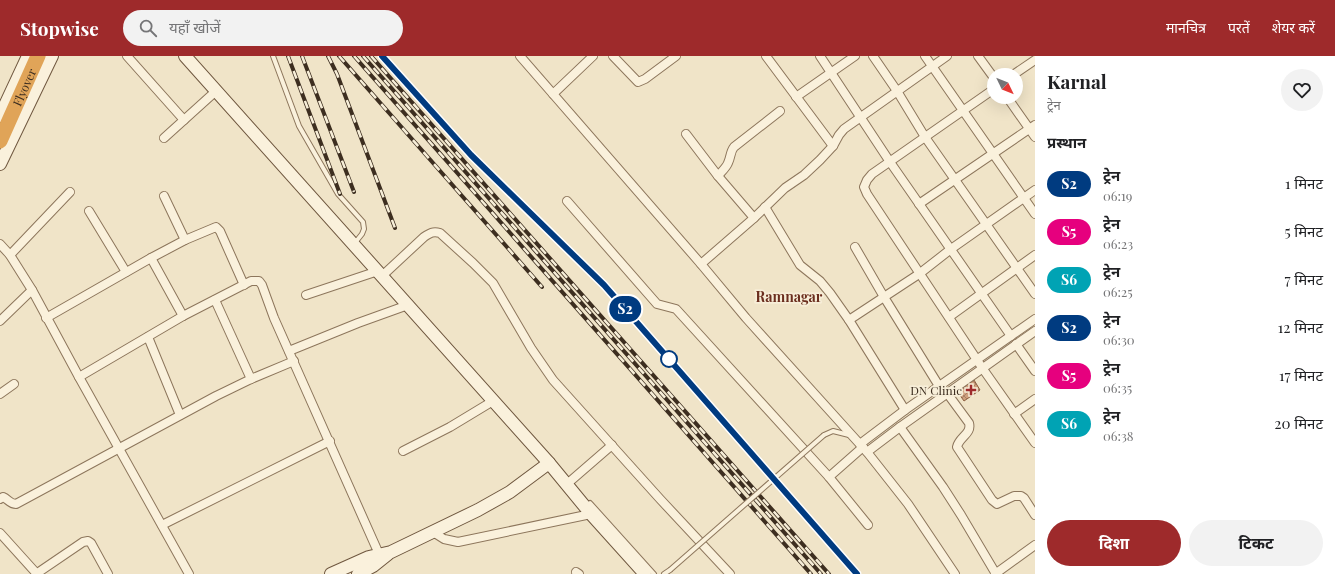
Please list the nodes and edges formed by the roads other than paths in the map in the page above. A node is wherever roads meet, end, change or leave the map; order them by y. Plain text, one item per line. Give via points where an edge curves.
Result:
1 (28, 56) edge
2 (38, 56) edge
3 (52, 56) edge
4 (127, 56) edge
5 (185, 56) edge
6 (273, 56) edge
7 (520, 56) edge
8 (593, 56) edge
9 (613, 56) edge
10 (676, 56) edge
11 (766, 56) edge
12 (820, 56) edge
13 (855, 56) edge
14 (873, 56) edge
15 (925, 56) edge
16 (947, 56) edge
17 (978, 56) edge
18 (1033, 56) edge
19 (1035, 60) edge
20 (932, 67) junction
21 (987, 68) edge
22 (1023, 68) edge
23 (832, 72) junction
24 (216, 91) junction
25 (897, 91) junction
26 (553, 94) junction
27 (987, 94) edge
28 (796, 97) junction
29 (1013, 104) edge
30 (780, 111) dead end
31 (963, 111) junction
32 (0, 116) edge
33 (860, 117) junction
34 (184, 120) junction
35 (1032, 127) edge
36 (686, 134) dead end
37 (925, 137) junction
38 (164, 138) dead end
39 (1035, 138) edge
40 (0, 141) edge
41 (833, 146) junction
42 (993, 154) junction
43 (890, 162) junction
44 (0, 164) edge
45 (718, 176) junction
46 (955, 180) junction
47 (1035, 190) edge
48 (70, 192) dead end
49 (164, 196) dead end
50 (1024, 198) junction
51 (567, 201) dead end
52 (919, 204) junction
53 (765, 207) junction
54 (89, 211) dead end
55 (1035, 214) edge
56 (754, 218) junction
57 (986, 224) junction
58 (185, 240) junction
59 (0, 244) edge
60 (354, 245) junction
61 (855, 247) dead end
62 (951, 249) junction
63 (10, 255) junction
64 (1035, 255) edge
65 (150, 258) junction
66 (701, 264) junction
67 (1017, 268) junction
68 (126, 272) junction
69 (380, 274) junction
70 (919, 274) junction
71 (244, 285) junction
72 (32, 290) junction
73 (982, 293) junction
74 (1035, 294) edge
75 (306, 295) dead end
76 (884, 297) junction
77 (215, 300) junction
78 (408, 305) junction
79 (183, 316) junction
80 (949, 317) junction
81 (46, 318) junction
82 (1035, 319) edge
83 (849, 320) junction
84 (0, 321) edge
85 (1035, 331) edge
86 (1012, 336) junction
87 (148, 337) junction
88 (1016, 344) junction
89 (289, 352) junction
90 (977, 359) junction
91 (294, 361) junction
92 (983, 369) junction
93 (1035, 371) edge
94 (79, 377) junction
95 (251, 379) junction
96 (14, 384) dead end
97 (939, 386) junction
98 (947, 393) junction
99 (0, 394) edge
100 (1035, 399) edge
101 (493, 401) junction
102 (905, 410) junction
103 (1014, 414) junction
104 (180, 415) junction
105 (900, 427) junction
106 (853, 436) junction
107 (330, 441) junction
108 (1035, 443) edge
109 (612, 444) junction
110 (863, 447) junction
111 (119, 449) junction
112 (403, 451) dead end
113 (549, 463) junction
114 (829, 477) junction
115 (0, 489) edge
116 (573, 489) junction
117 (585, 498) dead end
118 (3, 499) edge
119 (591, 514) junction
120 (1035, 515) edge
121 (162, 524) junction
122 (868, 525) dead end
123 (433, 532) junction
124 (0, 533) edge
125 (1035, 545) edge
126 (385, 553) junction
127 (36, 574) edge
128 (108, 574) edge
129 (189, 574) edge
130 (331, 574) edge
131 (358, 574) edge
132 (645, 574) edge
133 (654, 574) edge
134 (664, 574) edge
135 (730, 574) edge
136 (956, 574) edge
137 (995, 574) edge

1 - 32 street
2 - 40 highway, Flyover
3 - 44 street
4 - 34 street
5 - 24 street
6 - 60 lane via 299,126 338,194 362,222 364,229
7 - 26 street
8 - 26 street
9 - 10 street via 638,82
11 - 28 street
12 - 23 street
13 - 23 street
14 - 25 street
15 - 20 street
16 - 20 street
17 - 21 street
18 - 19 street
19 - 22 street
20 - 25 street
20 - 31 street
23 - 28 street
23 - 33 street
24 - 34 street
24 - 60 street
25 - 33 street
25 - 37 street
26 - 66 street
27 - 31 street
28 - 41 street
29 - 35 street
30 - 45 street via 734,147 726,166
31 - 37 street
31 - 42 street
33 - 41 street via 844,129
33 - 43 street
34 - 38 street
35 - 39 street
35 - 42 street
36 - 45 street
37 - 43 street
37 - 46 street
41 - 53 street via 812,168
42 - 46 street
42 - 50 street
43 - 52 street
43 - 70 street via 872,174 864,187
45 - 56 street
46 - 52 street
46 - 57 street
47 - 50 street
48 - 63 street
49 - 58 street
50 - 55 street
50 - 57 street
51 - 114 street via 657,304 676,309
52 - 62 street
53 - 56 street
53 - 83 street via 800,266 820,281
54 - 68 street
56 - 66 street
57 - 62 street
57 - 67 street
58 - 65 street
58 - 71 street via 216,227
59 - 63 street
60 - 69 street
61 - 76 street
62 - 70 street
62 - 73 street
63 - 72 street
64 - 67 street
65 - 68 street
65 - 79 street
66 - 106 street via 746,318
67 - 73 street
67 - 74 street
68 - 81 street
69 - 75 street
69 - 78 street
69 - 109 street via 431,232 440,233 493,283 546,371
70 - 76 street
70 - 80 street
71 - 77 street
71 - 89 street via 255,280 262,285
72 - 81 street
72 - 84 street
73 - 80 street
73 - 86 street
76 - 83 street
76 - 97 street
77 - 79 street
77 - 95 street
78 - 89 street via 358,322
78 - 101 street
79 - 87 street
80 - 90 street
81 - 94 street
82 - 86 street
83 - 102 street
85 - 88 street
86 - 90 street
87 - 94 street
87 - 104 street
88 - 92 street
88 - 93 street
89 - 91 street
90 - 92 street
90 - 97 street
91 - 95 street
91 - 107 street
92 - 98 street
92 - 103 street
94 - 111 street
95 - 104 street
96 - 99 street
97 - 102 street
98 - 105 street
98 - 120 street via 970,426 957,447 992,500 997,504 1014,496 1021,496
100 - 103 street
101 - 112 street
101 - 113 street
102 - 110 street
103 - 108 street
104 - 111 street
105 - 110 street
105 - 137 street via 943,487
106 - 110 street
106 - 134 lane, bridge via 833,432 824,435
107 - 121 street
107 - 126 street
109 - 116 street
109 - 135 street
110 - 114 street
110 - 136 street via 912,510
111 - 118 street via 16,504
111 - 121 street
113 - 116 street
113 - 123 street via 510,492
114 - 122 street
115 - 118 street
116 - 119 street
117 - 133 lane
119 - 123 street via 458,542 444,539
119 - 132 street
121 - 129 street
123 - 126 street
124 - 127 street
125 - 137 street
126 - 130 street via 358,561
126 - 131 street via 373,566
127 - 128 street via 88,541

